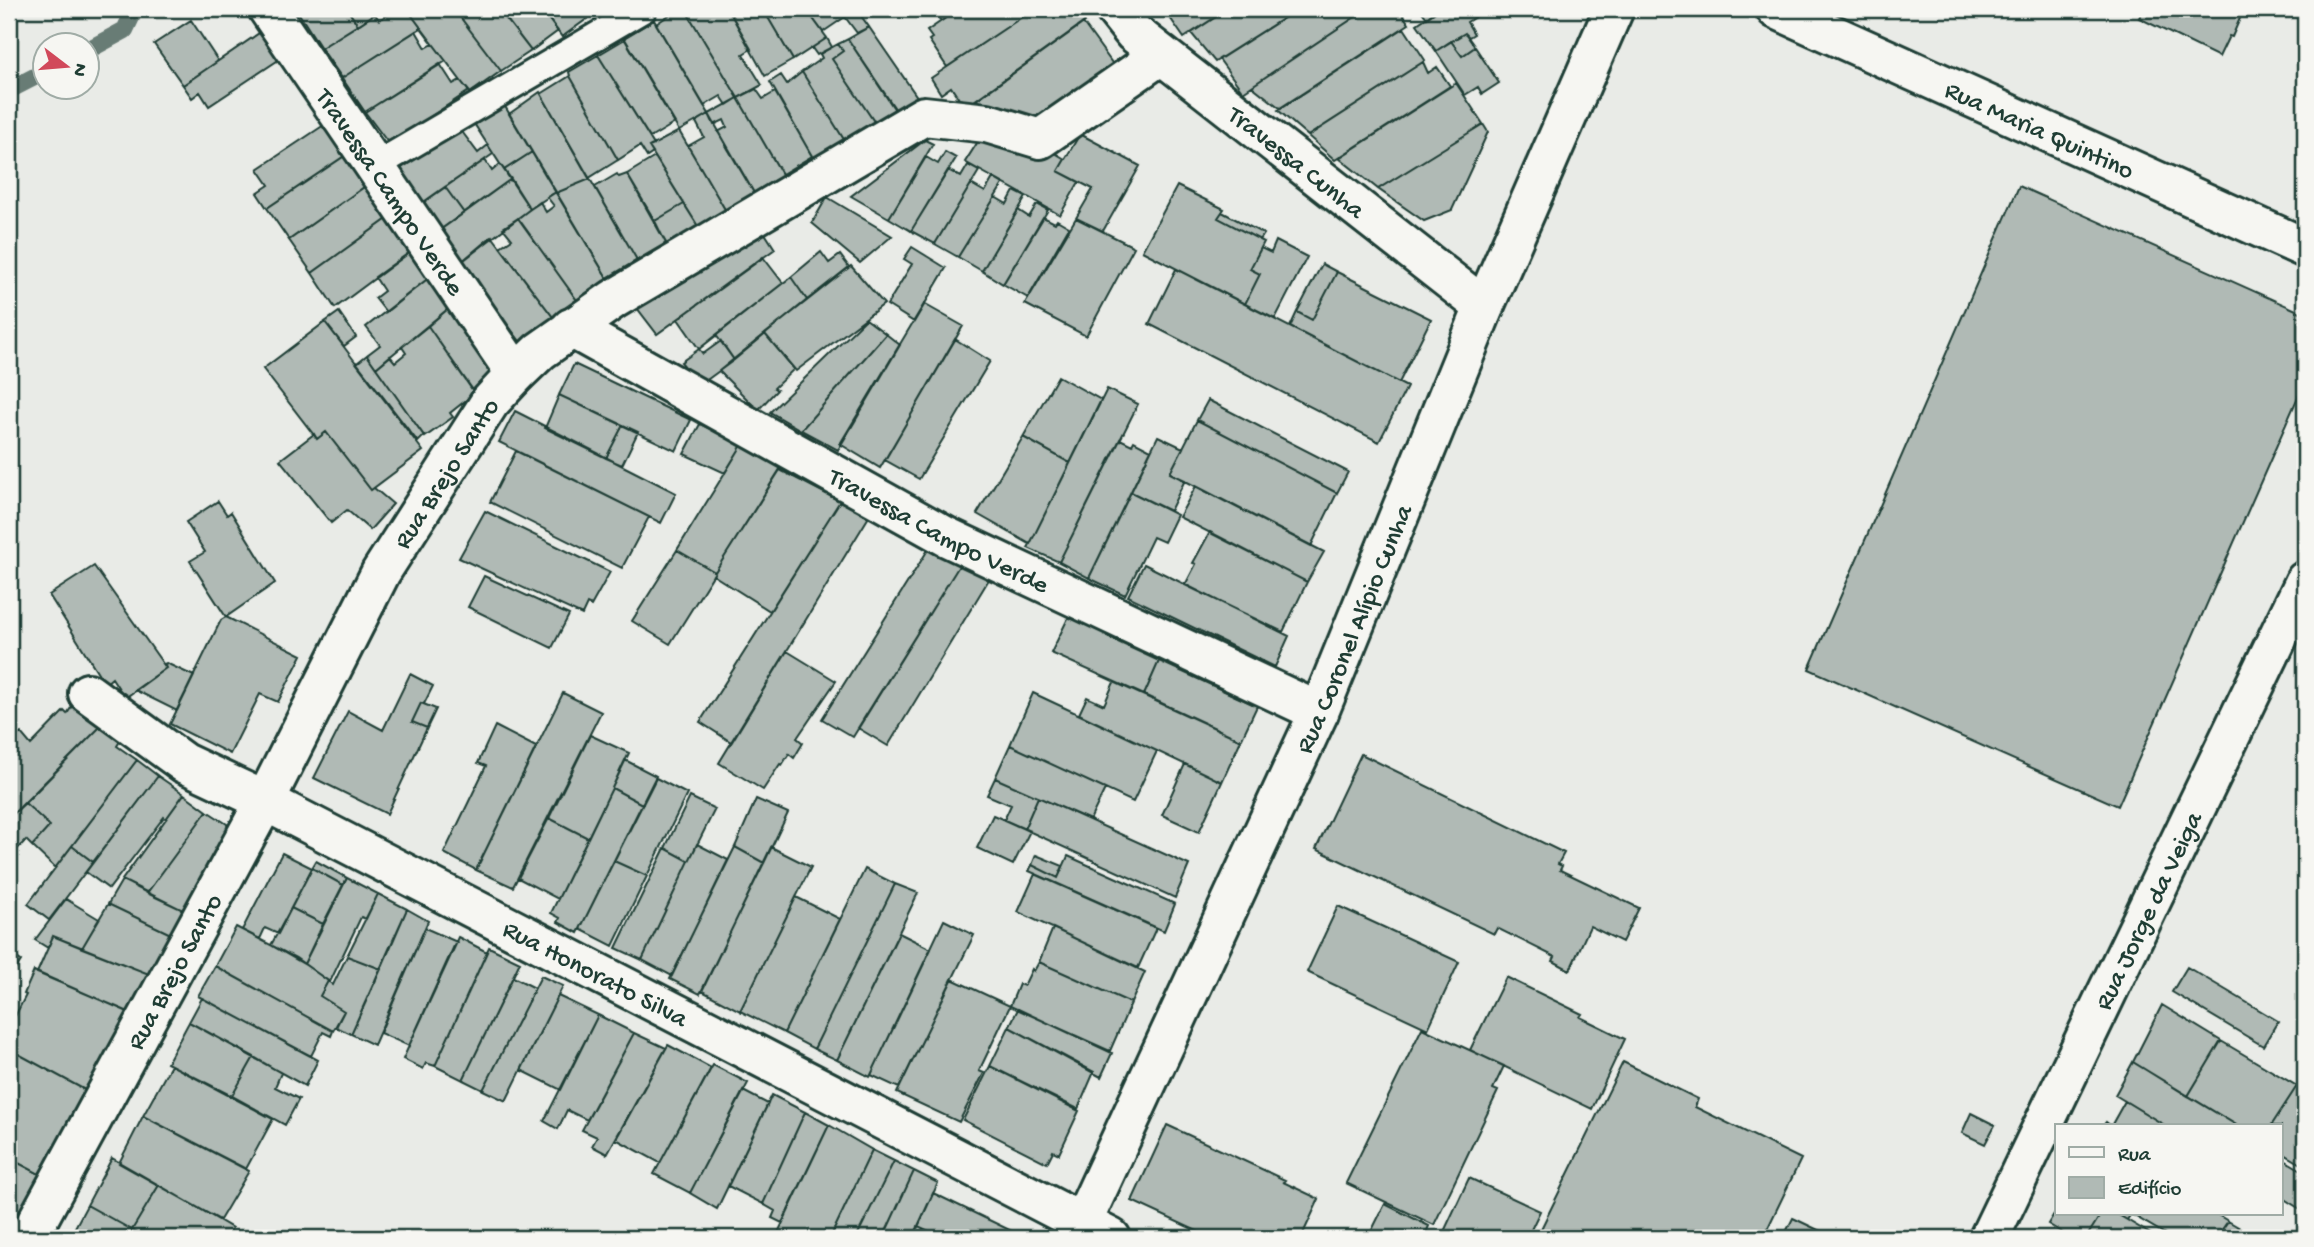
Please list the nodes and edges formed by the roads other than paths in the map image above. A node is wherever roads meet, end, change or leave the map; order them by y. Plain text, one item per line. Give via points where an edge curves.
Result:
1 (268, 9) edge
2 (643, 9) edge
3 (1115, 9) edge
4 (1614, 9) edge
5 (1776, 9) edge
6 (1161, 55) junction
7 (375, 166) junction
8 (2305, 248) edge
9 (1484, 307) junction
10 (571, 328) junction
11 (516, 374) junction
12 (2305, 581) edge
13 (88, 694) dead end
14 (1319, 712) junction
15 (265, 801) junction
16 (1089, 1233) edge
17 (29, 1238) edge
18 (1989, 1238) edge

1 - 7 street, Travessa Campo Verde
2 - 7 lane
3 - 6 street, Travessa Cunha via 1133,33
4 - 9 street, Rua Coronel Alípio Cunha
5 - 8 street, Rua Maria Quintino
6 - 9 street, Travessa Cunha
6 - 10 street, Rua Brejo Santo via 1040,139 987,123 925,116
7 - 11 street, Travessa Campo Verde
9 - 14 street, Rua Coronel Alípio Cunha
10 - 11 street, Rua Brejo Santo
10 - 14 street, Travessa Campo Verde via 947,537
11 - 15 street, Rua Brejo Santo via 490,402 381,572
12 - 18 street, Rua Jorge da Veiga
13 - 15 street, Rua Honorato Silva via 184,763
14 - 16 street, Rua Coronel Alípio Cunha
15 - 16 street, Rua Honorato Silva
15 - 17 street, Rua Brejo Santo

